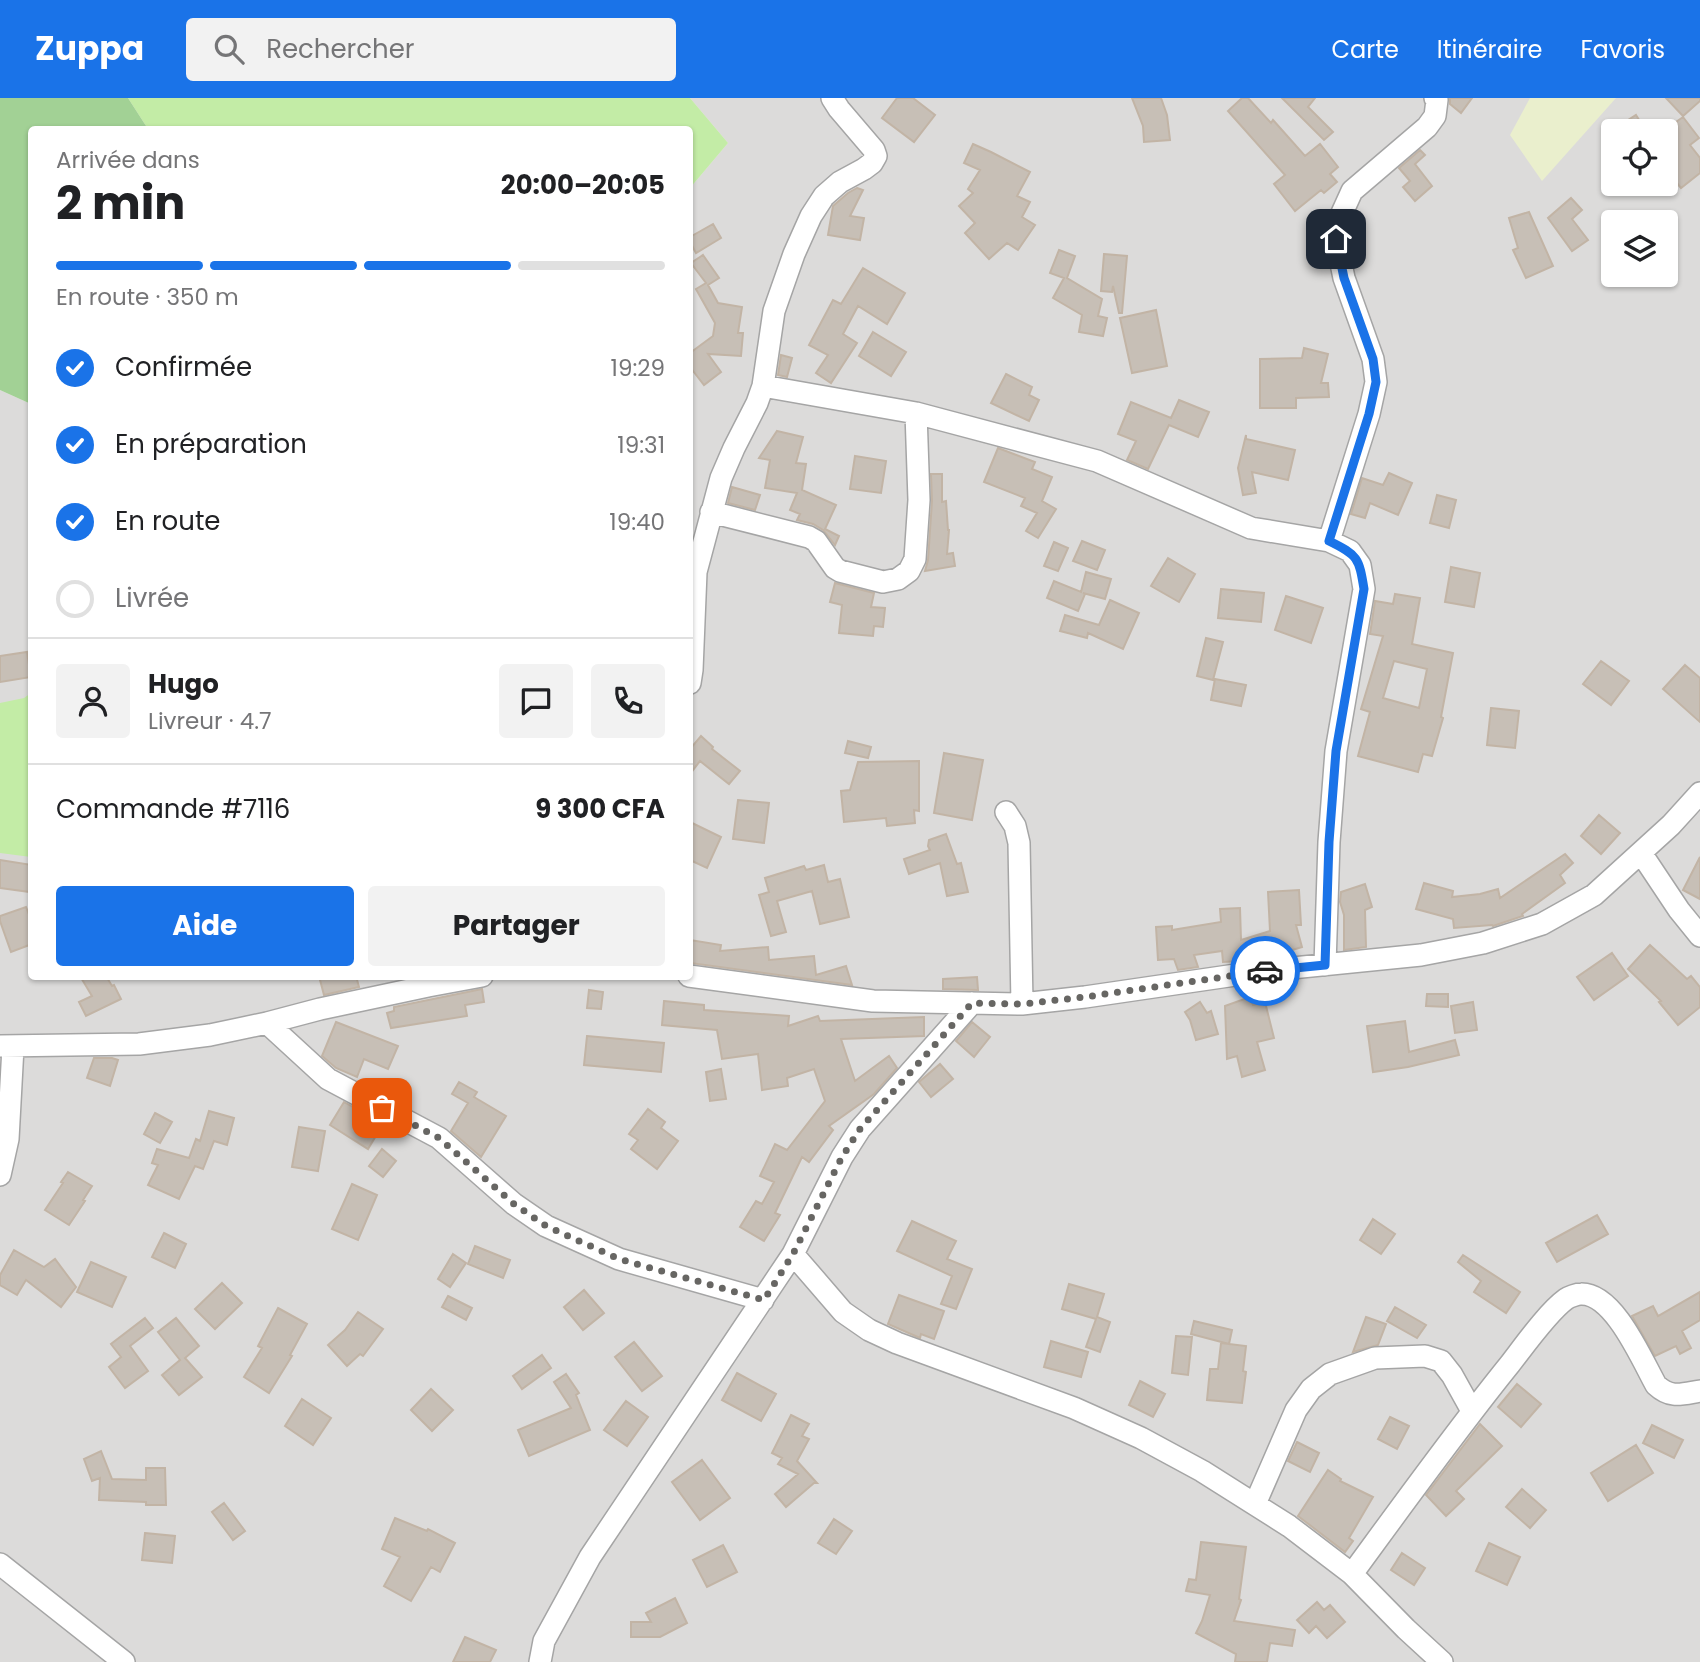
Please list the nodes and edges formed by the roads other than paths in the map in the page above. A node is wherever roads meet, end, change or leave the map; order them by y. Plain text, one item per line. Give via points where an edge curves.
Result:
1 (832, 98) edge
2 (1435, 98) edge
3 (763, 386) junction
4 (916, 413) junction
5 (711, 512) junction
6 (1329, 541) junction
7 (693, 646) edge
8 (1700, 793) edge
9 (1006, 812) dead end
10 (1641, 853) junction
11 (1700, 936) edge
12 (1325, 965) junction
13 (693, 977) edge
14 (460, 980) edge
15 (972, 1003) junction
16 (1022, 1004) junction
17 (267, 1023) junction
18 (6, 1047) edge
19 (0, 1174) edge
20 (793, 1254) junction
21 (764, 1300) junction
22 (1700, 1391) edge
23 (1472, 1411) junction
24 (1255, 1504) junction
25 (0, 1564) edge
26 (1352, 1574) junction
27 (124, 1662) edge
28 (540, 1662) edge
29 (1442, 1662) edge

1 - 3 street via 876,156 824,196 811,216 774,311
2 - 6 street via 1436,116 1427,128 1352,191 1336,239 1376,382
3 - 4 street
3 - 5 street via 721,478
4 - 5 street via 919,500 915,559 898,579 883,582 839,571 809,537
4 - 6 street via 1097,461 1251,528
5 - 7 street via 696,572
6 - 12 street via 1350,551 1360,565 1364,589 1336,751
8 - 10 street
9 - 16 street via 1019,843
10 - 11 street
10 - 12 street via 1594,895 1542,924 1483,943 1421,955
12 - 16 street
13 - 15 street via 873,1001
14 - 17 street
15 - 16 street
15 - 20 street via 860,1129
17 - 18 street via 139,1044
17 - 21 street via 328,1079 439,1138 546,1226 619,1259
18 - 19 street via 8,1139
20 - 21 street
20 - 24 street via 843,1312 869,1330 1141,1438
21 - 28 street via 590,1557 544,1641
22 - 23 street via 1664,1392 1611,1310 1596,1297 1580,1294 1566,1299 1548,1317
23 - 24 street via 1441,1361 1425,1356 1375,1359 1330,1374 1311,1388 1296,1409
23 - 26 street
24 - 26 street
25 - 27 street
26 - 29 street

